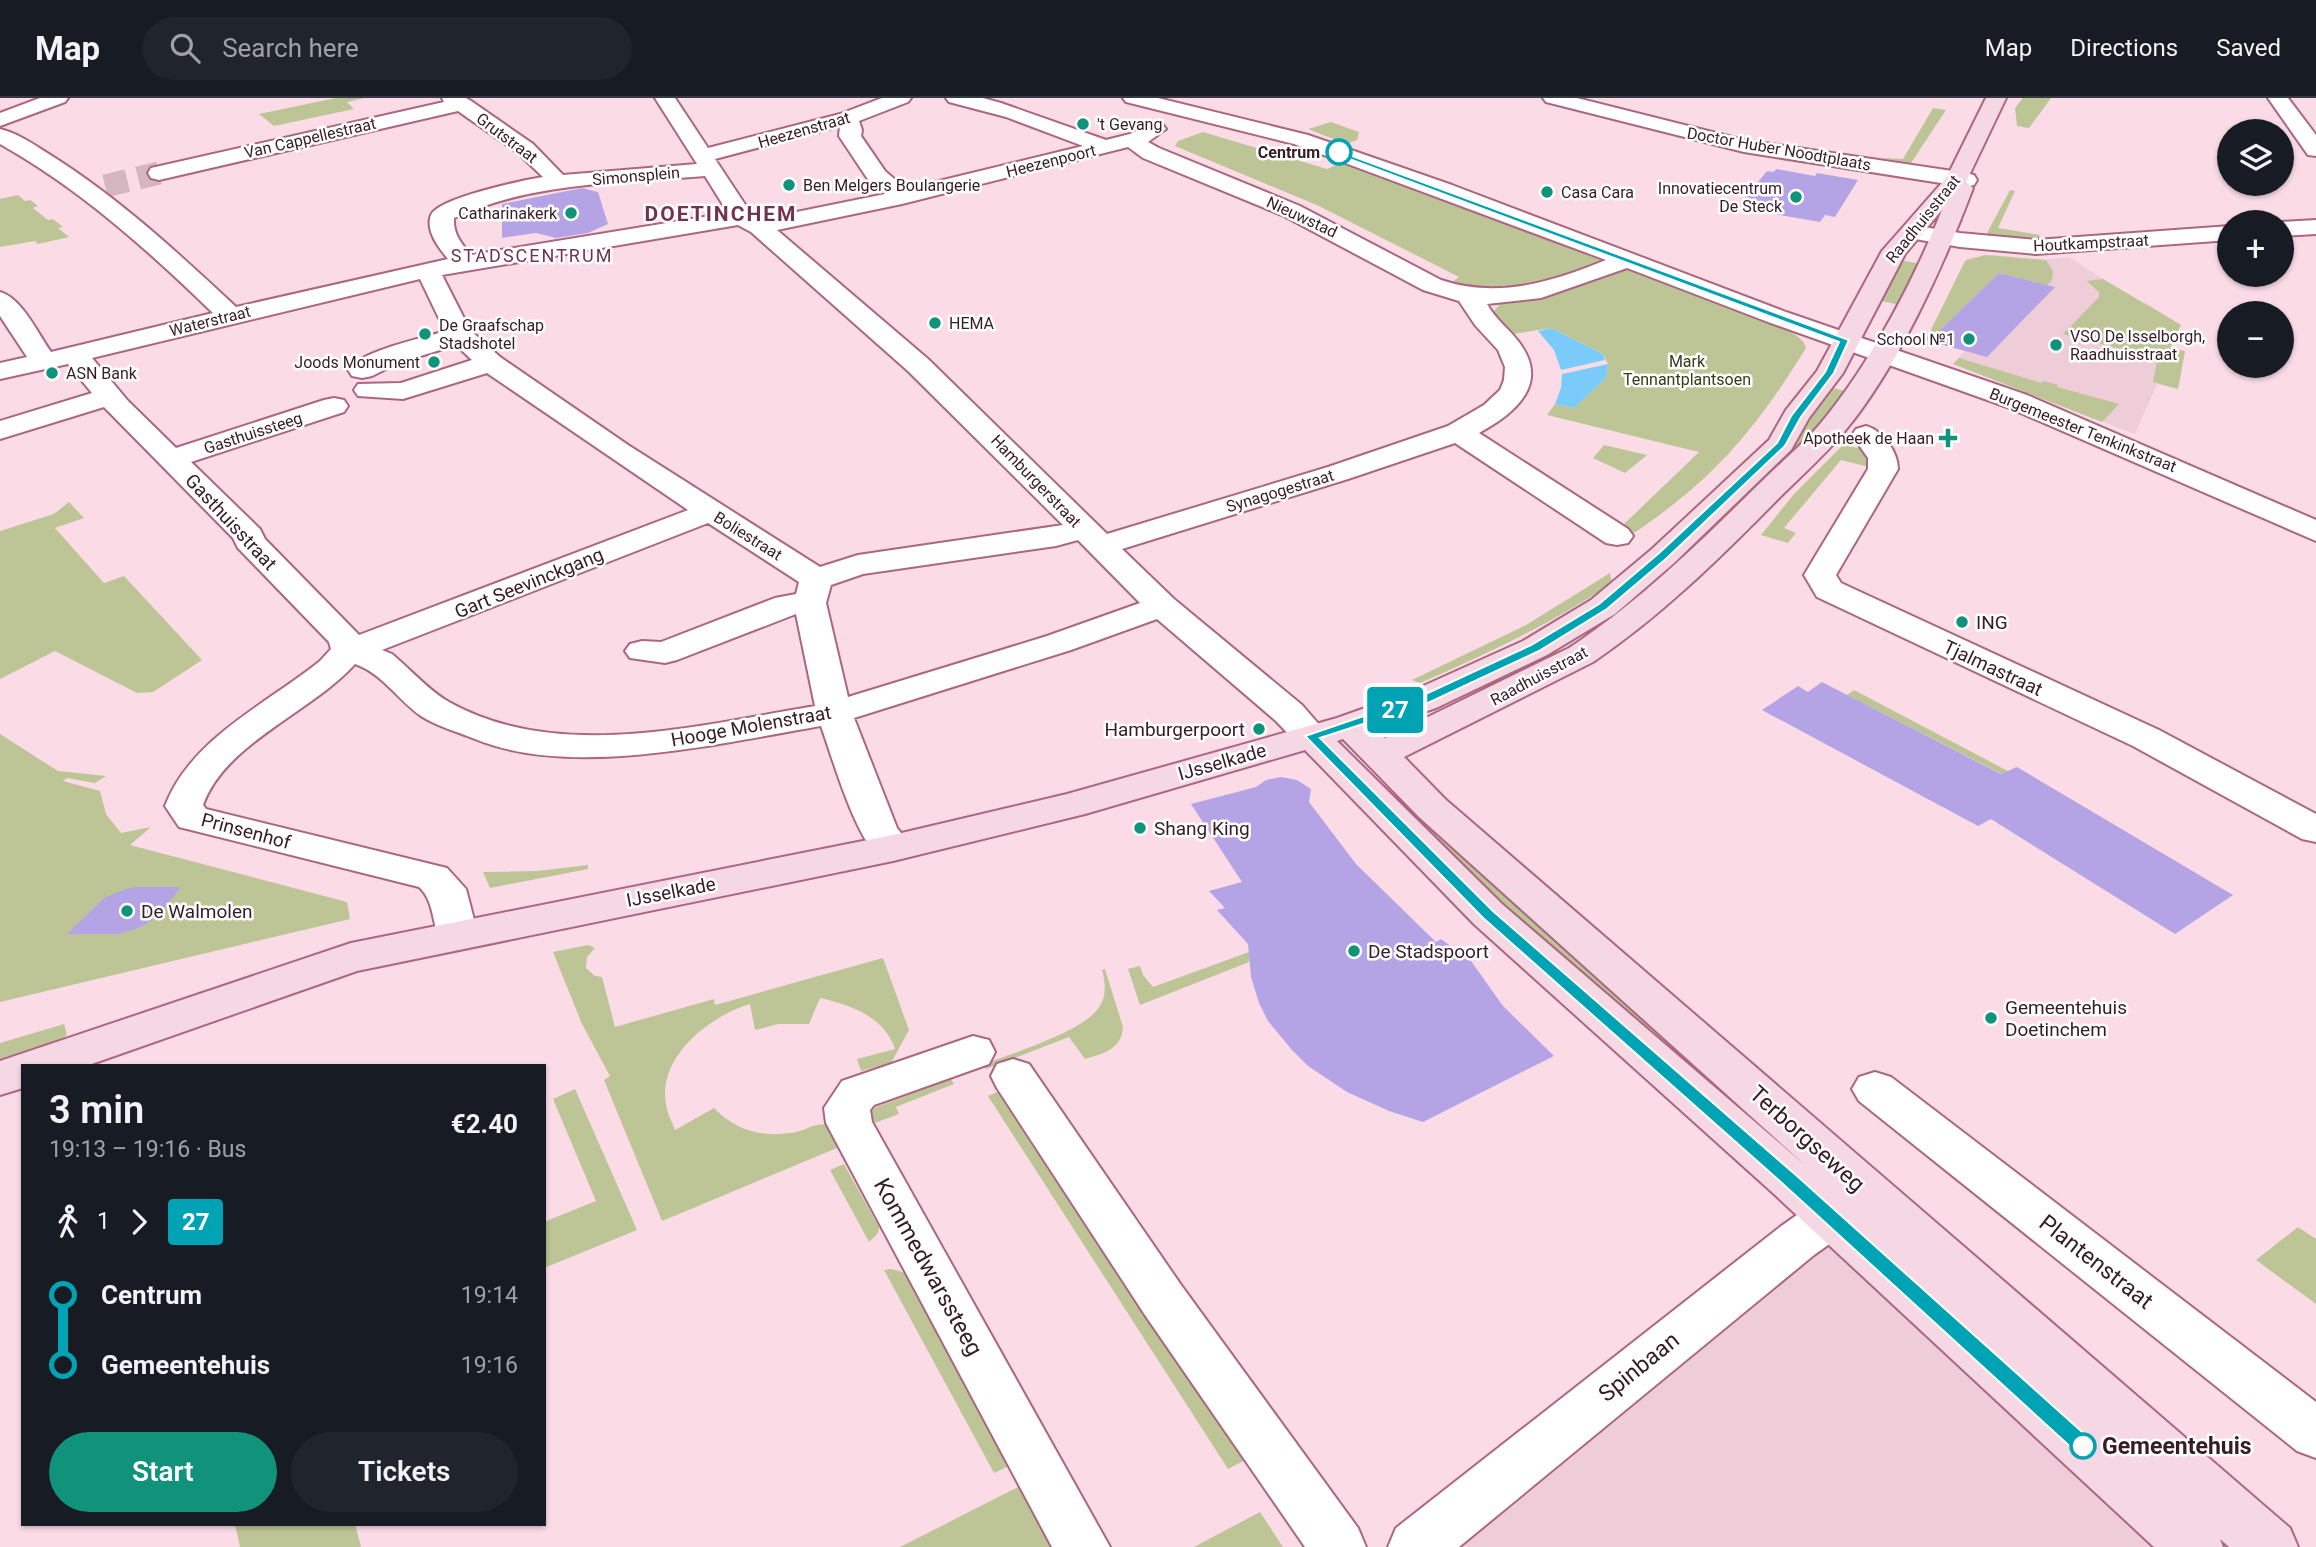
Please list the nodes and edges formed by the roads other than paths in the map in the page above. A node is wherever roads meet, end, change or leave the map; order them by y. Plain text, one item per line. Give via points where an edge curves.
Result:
1 (58, 98) edge
2 (665, 98) edge
3 (901, 98) edge
4 (956, 98) edge
5 (1133, 98) edge
6 (1228, 98) edge
7 (1553, 98) edge
8 (1996, 98) edge
9 (2013, 98) edge
10 (2278, 98) edge
11 (456, 101) edge
12 (1195, 112) junction
13 (847, 118) junction
14 (0, 120) edge
15 (0, 135) edge
16 (1137, 139) junction
17 (1104, 147) junction
18 (2316, 150) edge
19 (709, 162) junction
20 (159, 173) tunnel mouth
21 (1962, 180) junction
22 (558, 183) junction
23 (902, 197) junction
24 (751, 222) junction
25 (1912, 232) junction
26 (2217, 234) edge
27 (1952, 239) junction
28 (1629, 259) junction
29 (465, 263) junction
30 (428, 271) junction
31 (1469, 297) junction
32 (0, 300) edge
33 (230, 315) junction
34 (459, 335) junction
35 (1836, 337) junction
36 (1881, 353) junction
37 (76, 356) junction
38 (44, 362) junction
39 (491, 363) junction
40 (0, 371) edge
41 (108, 397) junction
42 (334, 407) dead end
43 (0, 430) edge
44 (1458, 432) junction
45 (1866, 435) dead end
46 (172, 460) junction
47 (709, 512) junction
48 (2316, 532) edge
49 (1617, 536) dead end
50 (1092, 537) junction
51 (813, 591) junction
52 (1162, 607) junction
53 (349, 650) junction
54 (642, 651) dead end
55 (834, 713) junction
56 (1331, 739) junction
57 (1381, 754) junction
58 (2316, 830) edge
59 (893, 848) junction
60 (457, 935) junction
61 (42, 1064) edge
62 (21, 1071) edge
63 (0, 1078) edge
64 (1875, 1090) dead end
65 (1831, 1217) junction
66 (2316, 1434) edge
67 (1082, 1547) edge
68 (1338, 1547) edge
69 (1416, 1547) edge
70 (2195, 1547) edge
71 (2270, 1547) edge

1 - 14 street
2 - 19 street
3 - 13 street, Heezenstraat
4 - 17 street via 1039,120
5 - 12 street, Burgemeester Tenkinkstraat
6 - 12 street
7 - 21 street, Doctor Huber Noodtplaats via 1744,146
8 - 21 main road, Raadhuisstraat
9 - 21 main road, Raadhuisstraat
10 - 18 street
11 - 20 street, Van Cappellestraat
11 - 22 street, Grutstraat via 516,142
12 - 16 street, Heezenpoort
12 - 28 street, Burgemeester Tenkinkstraat via 1301,139
13 - 19 street, Heezenstraat
13 - 23 street via 850,136 877,176
15 - 33 street via 95,188
16 - 17 street, Heezenpoort
16 - 31 street, Nieuwstad via 1136,143 1151,153 1292,211 1432,285
17 - 23 street, Heezenpoort
19 - 22 street, Simonsplein
19 - 24 street
21 - 25 main road, Raadhuisstraat
21 - 27 main road, Raadhuisstraat
22 - 29 street, Simonsplein via 500,194 443,215 445,238
23 - 24 street, Heezenpoort
24 - 29 street
24 - 50 street, Hamburgerstraat via 918,365
25 - 27 street, Houtkampstraat
25 - 35 main road, Raadhuisstraat
26 - 27 street, Houtkampstraat via 2036,247
27 - 36 main road, Raadhuisstraat
28 - 31 street, Nieuwstad via 1559,286
28 - 35 street, Burgemeester Tenkinkstraat
29 - 30 street
30 - 33 street, Waterstraat
30 - 34 street
31 - 44 street via 1515,355 1518,386 1483,420
32 - 38 street
33 - 37 street, Waterstraat
34 - 39 street, Boliestraat
34 - 39 street via 388,357 365,380 403,391
35 - 36 street, Burgemeester Tenkinkstraat
35 - 56 main road, Raadhuisstraat via 1829,373 1781,444 1603,607 1535,648
36 - 48 street, Burgemeester Tenkinkstraat via 2115,441
36 - 57 main road, Raadhuisstraat via 1834,426 1692,568 1608,637 1581,655
37 - 38 street, Waterstraat
37 - 41 street, Gasthuisstraat
38 - 40 street, Waterstraat
39 - 47 street, Boliestraat
41 - 43 street
41 - 46 street, Gasthuisstraat
42 - 46 street, Gasthuissteeg
44 - 49 street
44 - 50 street, Synagogestraat via 1328,477
45 - 58 street, Tjalmastraat via 1883,458 1883,469 1820,575 1829,590 2146,738
46 - 53 street, Gasthuisstraat via 249,536 248,541 344,638
47 - 51 street, Boliestraat
47 - 53 street, Gart Seevinckgang
50 - 51 street via 1056,537 858,565
50 - 52 street, Hamburgerstraat
51 - 54 street via 665,653
51 - 55 street
52 - 55 street, Hooge Molenstraat
52 - 56 street, Hamburgerstraat via 1272,699
53 - 55 street, Hooge Molenstraat via 380,661 435,709 492,733 539,743 620,746
53 - 60 street, Prinsenhof via 334,667 199,774 186,791 184,806 193,818 433,877 446,889
55 - 59 street via 879,832
56 - 57 main road, Terborgseweg
56 - 59 main road, IJsselkade
56 - 65 main road, Terborgseweg via 1488,914
57 - 65 main road, Terborgseweg
59 - 60 main road, IJsselkade
60 - 61 main road, IJsselkade via 351,958
62 - 63 main road
64 - 66 street, Plantenstraat
65 - 69 street, Spinbaan
65 - 70 main road, Terborgseweg
65 - 71 main road, Terborgseweg
67 - 68 street, Kommedwarssteeg via 849,1123 847,1108 858,1093 993,1064

